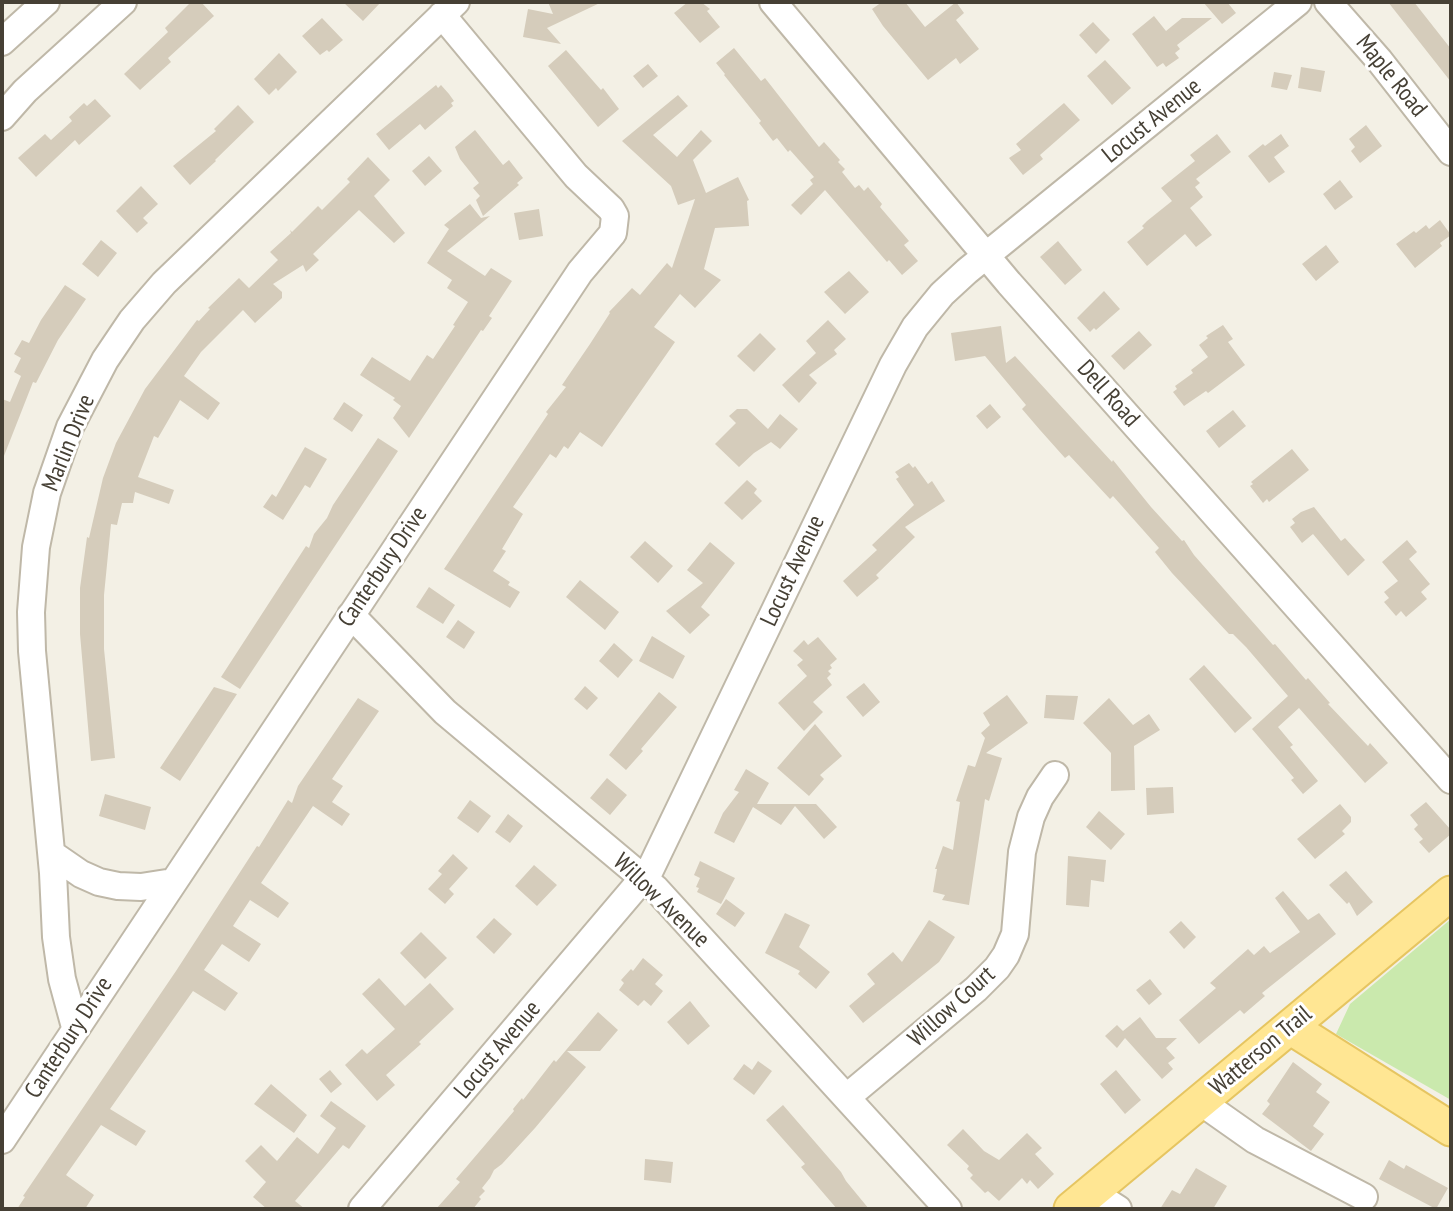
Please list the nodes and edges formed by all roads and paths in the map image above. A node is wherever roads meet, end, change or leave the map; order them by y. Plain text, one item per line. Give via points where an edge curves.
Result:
1 (46, 2) edge
2 (123, 2) edge
3 (773, 2) edge
4 (1298, 2) edge
5 (1328, 2) edge
6 (449, 8) edge
7 (2, 42) edge
8 (2, 117) edge
9 (1451, 152) edge
10 (986, 255) junction
11 (351, 615) junction
12 (1055, 775) dead end
13 (1451, 780) edge
14 (51, 854) junction
15 (644, 878) junction
16 (173, 882) junction
17 (1451, 893) edge
18 (75, 1027) junction
19 (1290, 1027) junction
20 (847, 1097) junction
21 (1201, 1102) junction
22 (1451, 1129) edge
23 (2, 1140) edge
24 (1364, 1197) dead end
25 (1094, 1204) edge
26 (362, 1209) edge
27 (948, 1209) edge

1 - 7 street
2 - 8 street
3 - 10 street, Dell Road
4 - 10 street, Locust Avenue
5 - 9 street, Maple Road
6 - 11 street, Canterbury Drive via 576,176 611,209 615,226
6 - 14 street, Marlin Drive via 164,283 105,360 70,427 47,493 30,612
10 - 13 street, Dell Road
10 - 15 street, Locust Avenue via 942,295 915,327 893,365
11 - 15 street, Willow Avenue via 445,712
11 - 16 street, Canterbury Drive
12 - 20 street, Willow Court via 1031,817 1022,852 1015,933 1006,955 976,989
14 - 16 street via 99,882 141,887
14 - 18 street, Marlin Drive via 56,937
15 - 20 street, Willow Avenue
15 - 26 street, Locust Avenue
16 - 18 street, Canterbury Drive
17 - 19 main road, Watterson Trail
18 - 23 street, Canterbury Drive
19 - 21 main road, Watterson Trail
19 - 22 main road
20 - 27 street, Willow Avenue
21 - 24 street via 1255,1140
21 - 25 main road, Watterson Trail

